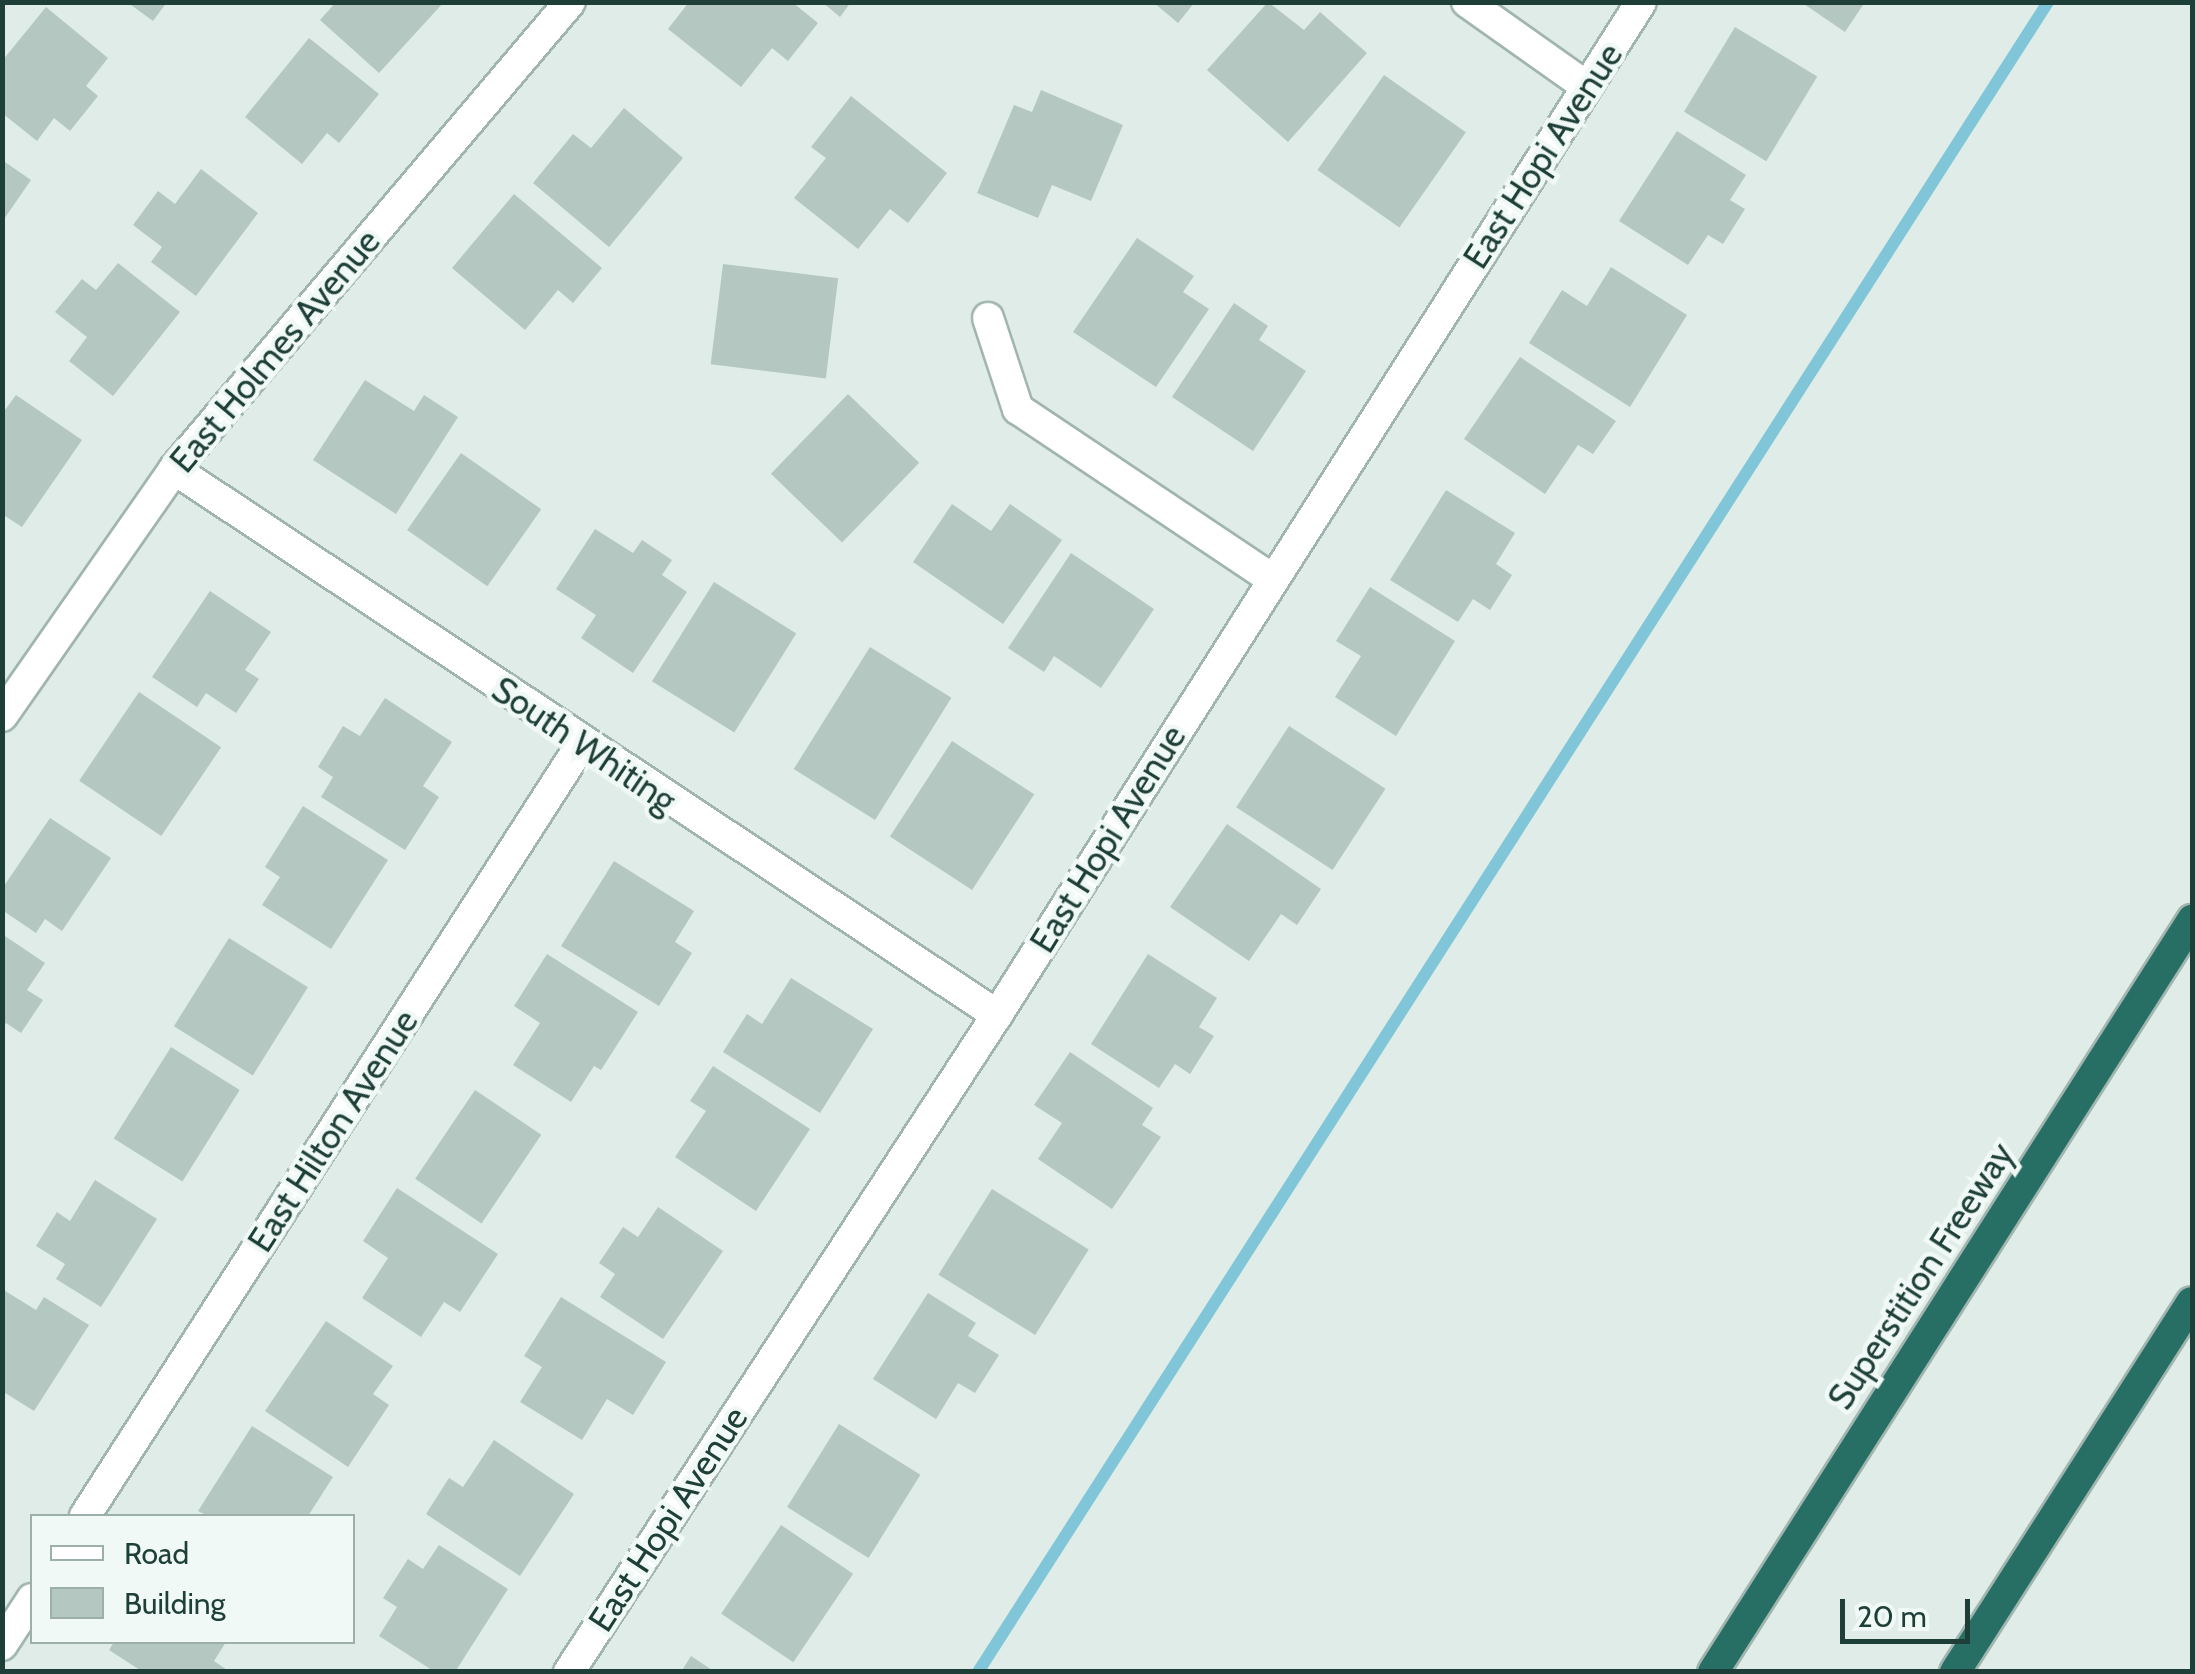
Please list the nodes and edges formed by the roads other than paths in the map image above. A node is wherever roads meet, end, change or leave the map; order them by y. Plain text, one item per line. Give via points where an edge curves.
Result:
1 (570, 2) edge
2 (1466, 2) edge
3 (1642, 2) edge
4 (1588, 87) junction
5 (988, 318) dead end
6 (174, 469) junction
7 (1272, 579) junction
8 (2, 716) edge
9 (581, 745) junction
10 (2192, 920) edge
11 (997, 1015) junction
12 (2192, 1302) edge
13 (86, 1514) edge
14 (30, 1602) edge
15 (2, 1646) edge
16 (569, 1672) edge
17 (1712, 1672) edge
18 (1955, 1672) edge

1 - 6 street, East Holmes Avenue
2 - 4 street
3 - 4 street, East Hopi Avenue
4 - 7 street, East Hopi Avenue
5 - 7 street via 1018,409
6 - 8 street, East Holmes Avenue
6 - 9 street, South Whiting
7 - 11 street, East Hopi Avenue
9 - 11 street, South Whiting
9 - 13 street, East Hilton Avenue
10 - 17 highway, Superstition Freeway
11 - 16 street, East Hopi Avenue
12 - 18 highway
14 - 15 street

